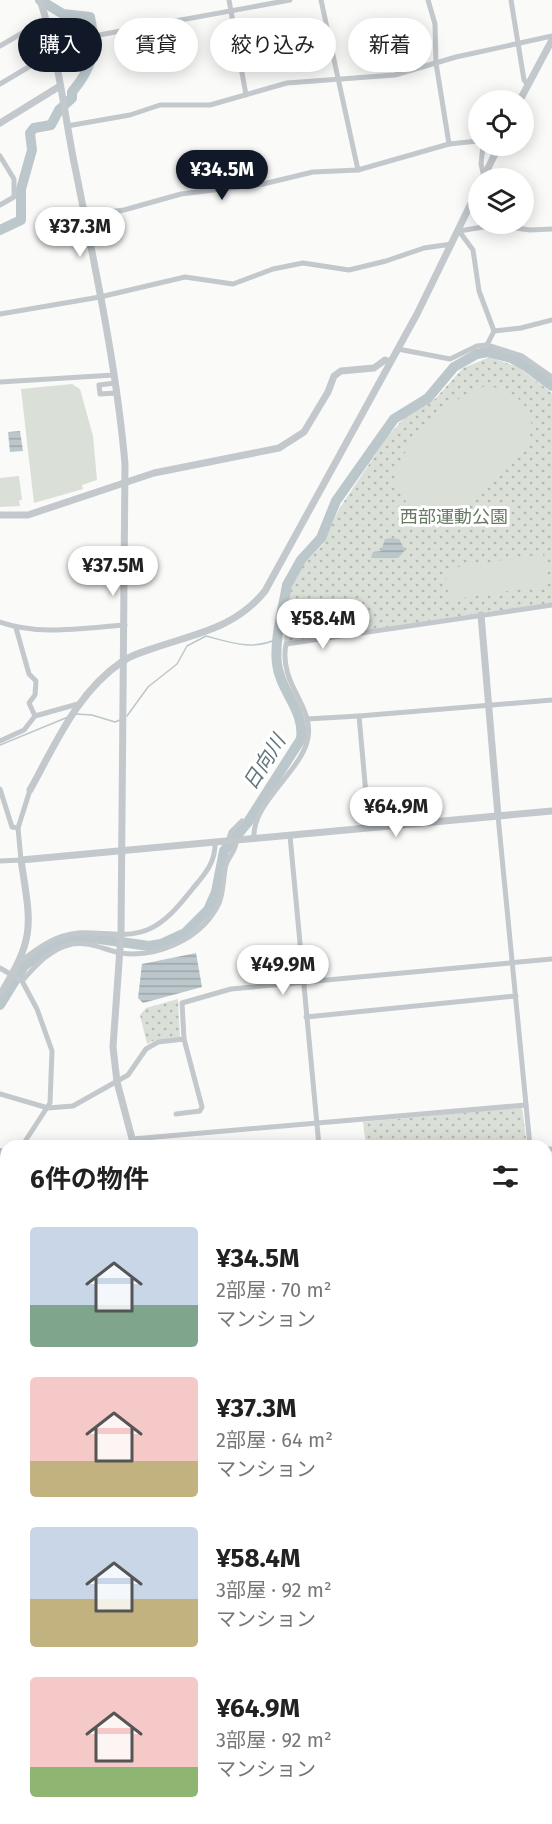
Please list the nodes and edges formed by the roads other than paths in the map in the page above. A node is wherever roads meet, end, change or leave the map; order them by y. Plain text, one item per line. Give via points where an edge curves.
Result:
1 (229, 0) edge
2 (290, 0) edge
3 (321, 0) edge
4 (428, 0) edge
5 (511, 0) edge
6 (40, 1) edge
7 (231, 11) junction
8 (46, 18) edge
9 (102, 34) edge
10 (18, 35) edge
11 (552, 38) edge
12 (517, 44) junction
13 (0, 46) edge
14 (436, 63) junction
15 (20, 72) edge
16 (58, 72) edge
17 (340, 80) junction
18 (0, 84) edge
19 (528, 85) junction
20 (60, 86) junction
21 (525, 90) edge
22 (246, 95) junction
23 (0, 123) edge
24 (67, 123) junction
25 (468, 142) edge
26 (448, 144) junction
27 (0, 156) edge
28 (2, 164) edge
29 (358, 170) junction
30 (0, 205) edge
31 (468, 211) edge
32 (85, 215) junction
33 (552, 229) edge
34 (459, 231) junction
35 (452, 244) junction
36 (100, 297) junction
37 (0, 315) edge
38 (552, 320) edge
39 (494, 331) junction
40 (487, 345) junction
41 (398, 349) junction
42 (390, 362) junction
43 (552, 377) edge
44 (114, 379) junction
45 (0, 382) edge
46 (117, 393) junction
47 (126, 485) junction
48 (0, 515) edge
49 (552, 605) edge
50 (481, 615) junction
51 (0, 622) edge
52 (125, 625) junction
53 (16, 628) junction
54 (124, 660) junction
55 (552, 700) edge
56 (78, 704) junction
57 (489, 705) junction
58 (34, 716) junction
59 (359, 716) junction
60 (307, 719) junction
61 (0, 741) edge
62 (0, 789) edge
63 (30, 790) joint
64 (552, 811) edge
65 (498, 816) junction
66 (242, 821) dead end
67 (18, 828) junction
68 (369, 828) junction
69 (290, 836) junction
70 (254, 839) junction
71 (234, 841) junction
72 (215, 842) junction
73 (122, 851) junction
74 (21, 860) junction
75 (0, 861) edge
76 (121, 936) junction
77 (120, 950) junction
78 (552, 959) edge
79 (21, 961) junction
80 (513, 962) junction
81 (0, 968) edge
82 (12, 975) junction
83 (22, 981) junction
84 (303, 982) junction
85 (0, 994) edge
86 (516, 996) junction
87 (306, 1017) junction
88 (184, 1039) junction
89 (117, 1082) junction
90 (0, 1095) edge
91 (526, 1105) junction
92 (48, 1108) junction
93 (176, 1114) dead end
94 (316, 1124) junction
95 (26, 1140) edge
96 (132, 1140) edge
97 (153, 1140) edge
98 (318, 1140) edge
99 (529, 1140) edge

1 - 7 street
2 - 7 street
3 - 17 street
4 - 14 street via 435,24
5 - 12 street
6 - 8 street
7 - 9 street
7 - 22 street
10 - 13 street
11 - 12 street
11 - 19 street
12 - 14 street
12 - 19 street
14 - 17 street via 395,75
14 - 26 street
15 - 18 street
16 - 20 street
17 - 22 street via 287,83
17 - 29 street
19 - 21 street
20 - 23 street
20 - 24 street
22 - 24 street via 210,105 160,105 130,115
24 - 32 street
25 - 26 street
26 - 29 street
27 - 28 street
28 - 30 street via 14,179 14,197
29 - 32 street via 313,172
31 - 34 street
32 - 36 street
33 - 34 street via 495,225
34 - 35 street
34 - 39 street via 473,250 479,291
35 - 36 street via 349,270 303,263 233,284 185,277
35 - 41 street
36 - 37 street
36 - 44 street
38 - 39 street
39 - 40 street
40 - 41 street via 450,359
40 - 43 street via 522,356
41 - 42 street
42 - 47 street via 334,376 304,432 279,448 154,473
42 - 54 street via 265,591 252,607 232,622
44 - 45 street
44 - 46 street
44 - 46 street via 99,385 100,394
46 - 47 street
47 - 48 street via 28,515
47 - 52 street
49 - 50 street
50 - 57 street
50 - 60 street via 286,644 285,671
51 - 53 street
52 - 53 street via 50,631
52 - 54 street
53 - 58 street via 29,674 36,681 35,695 29,703
54 - 56 street via 94,684
54 - 73 street
55 - 57 street
56 - 58 street
56 - 63 street
57 - 59 street
57 - 65 street
58 - 61 street via 24,730
59 - 60 street
59 - 68 street
60 - 70 street via 307,744 257,821
62 - 67 street via 12,827
63 - 67 street
64 - 65 street
65 - 68 street
65 - 80 street
66 - 71 street via 231,832
67 - 74 street
68 - 69 street
69 - 70 street
69 - 84 street
70 - 71 street
71 - 72 street
71 - 77 street via 216,910 189,937 163,949
72 - 73 street
72 - 76 street via 208,871 165,920 148,930
73 - 74 street
73 - 76 street
74 - 75 street
74 - 79 street via 29,920
76 - 77 street
76 - 79 street via 64,935
77 - 83 street via 71,944 44,956
77 - 89 street via 113,1047
78 - 80 street
79 - 82 street
80 - 84 street
80 - 86 street
81 - 82 street
82 - 83 street
82 - 85 street
83 - 92 street via 52,1051
84 - 87 street
84 - 88 street via 231,989 182,1004
86 - 87 street
86 - 91 street
87 - 94 street
88 - 89 street via 158,1041
88 - 93 street via 202,1107 200,1111
89 - 92 street via 73,1106
89 - 96 street
90 - 92 street
91 - 94 street
91 - 99 street
92 - 95 street
94 - 97 street
94 - 98 street

